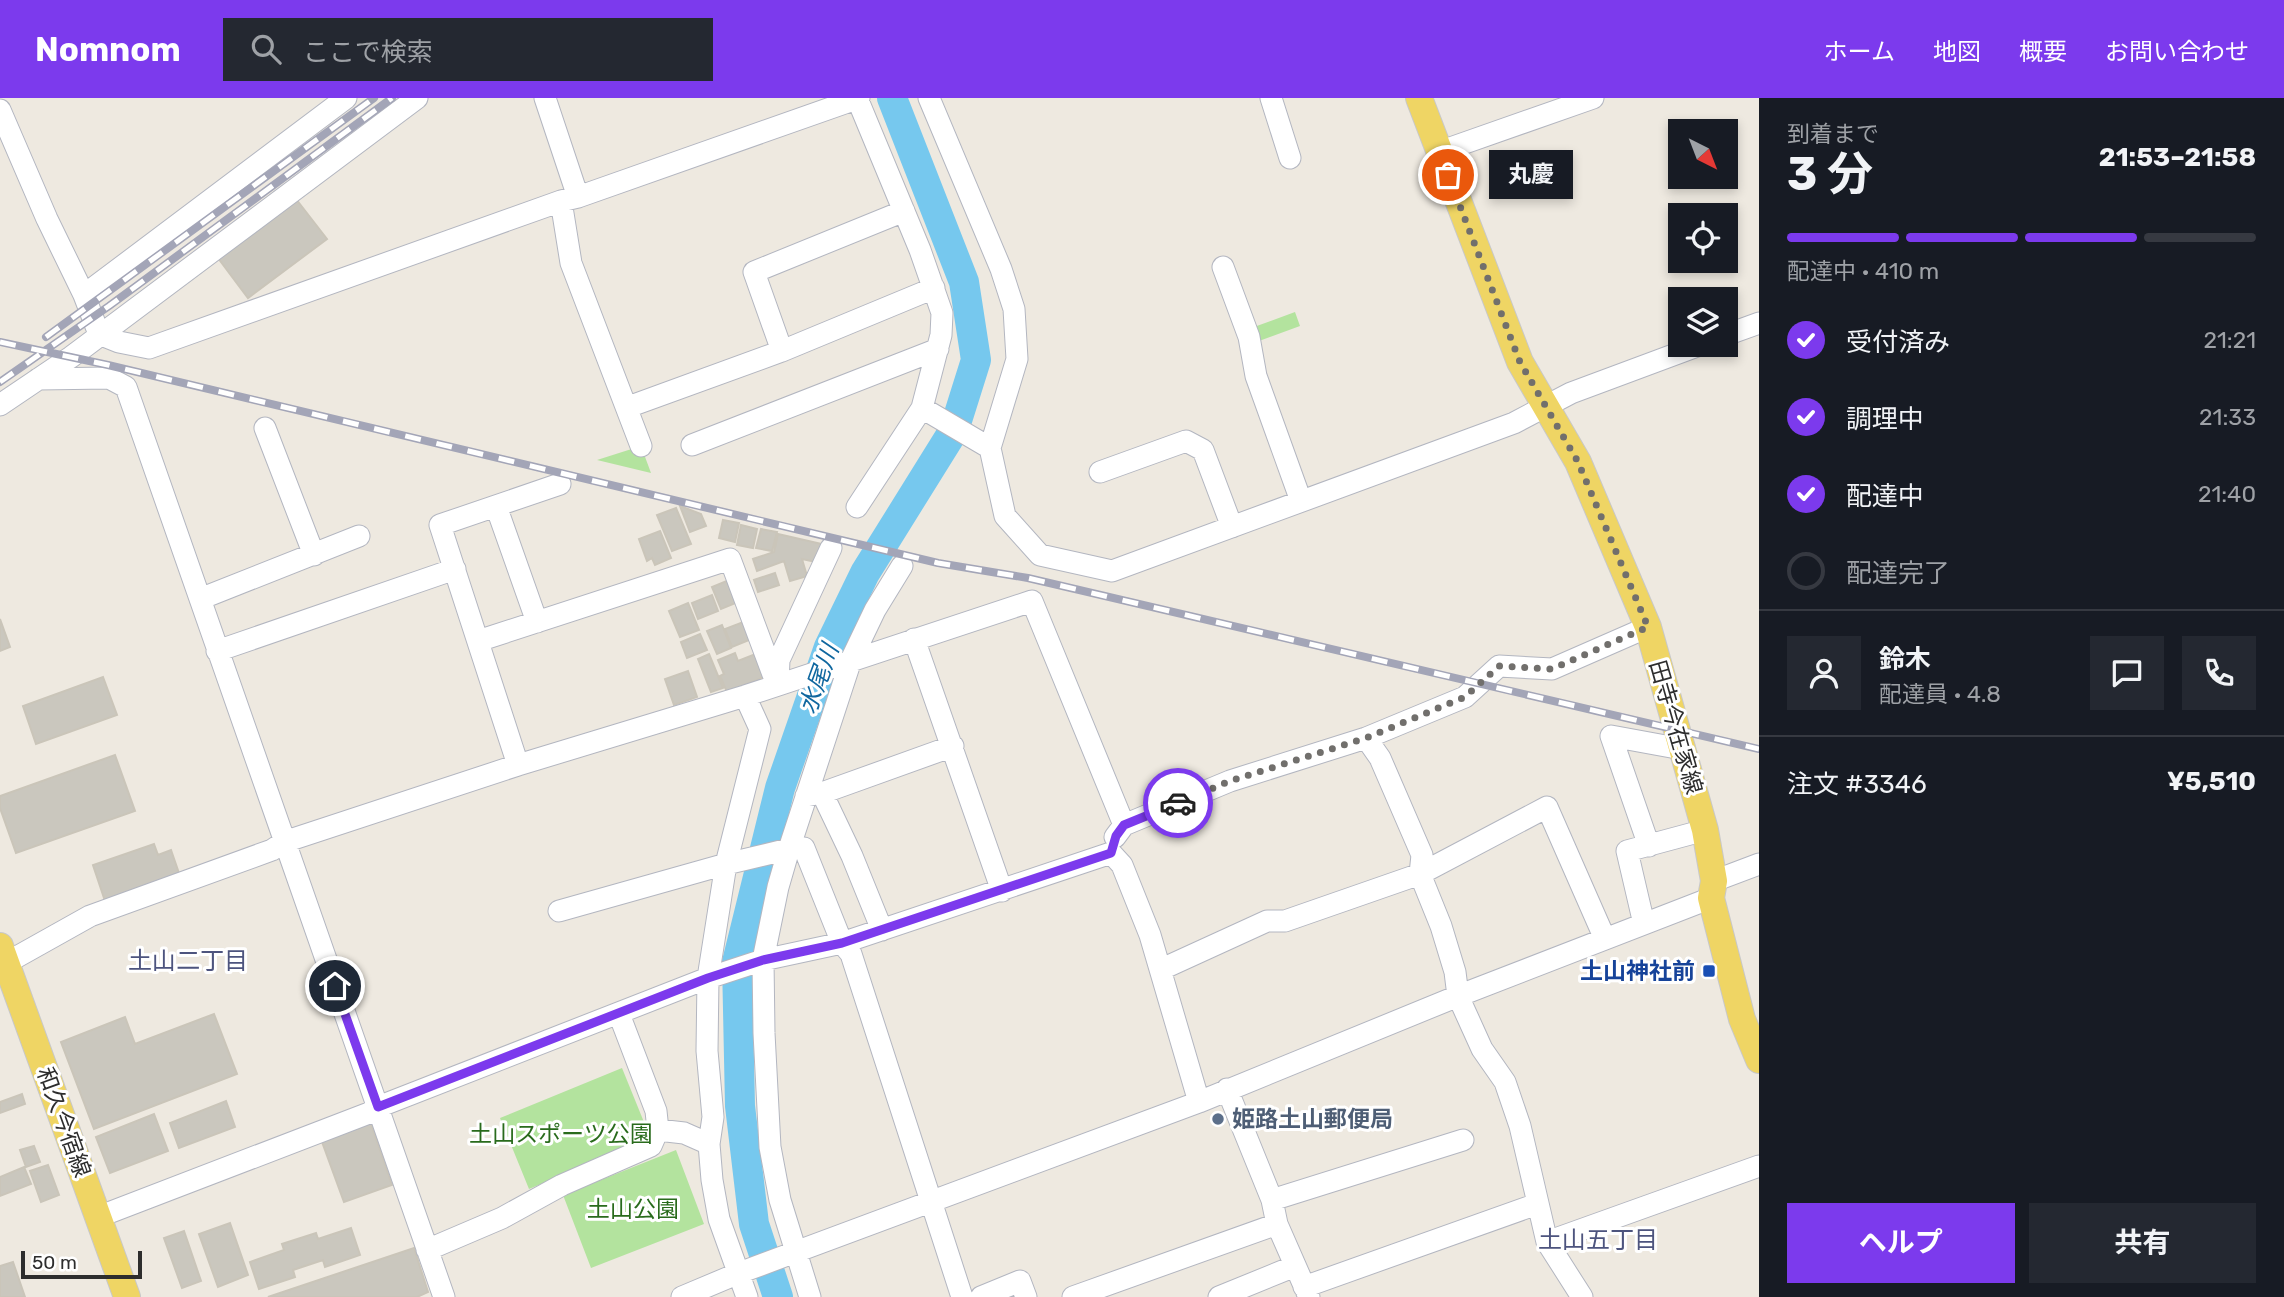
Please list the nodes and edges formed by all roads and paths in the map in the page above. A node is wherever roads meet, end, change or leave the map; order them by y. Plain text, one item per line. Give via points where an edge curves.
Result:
1 (346, 98) edge
2 (417, 98) edge
3 (545, 98) edge
4 (858, 98) edge
5 (929, 98) edge
6 (1271, 98) edge
7 (1419, 98) edge
8 (1593, 98) edge
9 (0, 110) edge
10 (1440, 152) junction
11 (1290, 158) dead end
12 (569, 199) junction
13 (904, 211) junction
14 (1223, 267) dead end
15 (934, 288) junction
16 (84, 295) junction
17 (1759, 323) edge
18 (1738, 331) edge
19 (99, 334) junction
20 (938, 349) junction
21 (782, 351) junction
22 (1668, 357) edge
23 (38, 379) junction
24 (0, 405) edge
25 (1547, 406) junction
26 (628, 407) junction
27 (922, 408) junction
28 (265, 428) dead end
29 (692, 444) dead end
30 (641, 446) dead end
31 (990, 448) junction
32 (1100, 472) dead end
33 (560, 484) dead end
34 (1301, 501) junction
35 (496, 506) junction
36 (857, 508) dead end
37 (1232, 527) junction
38 (359, 536) dead end
39 (831, 548) dead end
40 (314, 555) junction
41 (902, 566) dead end
42 (455, 569) junction
43 (200, 598) junction
44 (537, 622) junction
45 (1648, 627) junction
46 (914, 639) junction
47 (478, 641) junction
48 (217, 651) junction
49 (851, 660) junction
50 (777, 685) junction
51 (745, 696) junction
52 (1366, 738) junction
53 (953, 746) junction
54 (1682, 749) junction
55 (519, 765) junction
56 (814, 794) junction
57 (1124, 825) junction
58 (1705, 830) junction
59 (284, 842) junction
60 (1649, 846) junction
61 (789, 849) junction
62 (1111, 853) junction
63 (726, 864) junction
64 (1759, 864) edge
65 (1420, 874) junction
66 (1712, 890) junction
67 (1002, 891) junction
68 (559, 911) dead end
69 (1644, 924) junction
70 (882, 930) junction
71 (1605, 939) junction
72 (842, 943) junction
73 (3, 955) edge
74 (763, 960) junction
75 (1162, 969) junction
76 (708, 978) junction
77 (1458, 996) junction
78 (619, 1014) junction
79 (1759, 1060) edge
80 (1227, 1089) junction
81 (1199, 1102) junction
82 (378, 1107) junction
83 (658, 1130) junction
84 (1463, 1140) dead end
85 (709, 1144) junction
86 (1759, 1166) edge
87 (1272, 1200) junction
88 (932, 1203) junction
89 (1537, 1204) junction
90 (99, 1217) junction
91 (1277, 1224) junction
92 (1547, 1242) junction
93 (427, 1250) junction
94 (795, 1253) junction
95 (1295, 1266) junction
96 (739, 1273) junction
97 (1306, 1292) edge
98 (127, 1297) edge
99 (444, 1297) edge
100 (682, 1297) edge
101 (747, 1297) edge
102 (810, 1297) edge
103 (962, 1297) edge
104 (981, 1297) edge
105 (1026, 1297) edge
106 (1073, 1297) edge
107 (1219, 1297) edge
108 (1582, 1297) edge

1 - 16 street
2 - 19 street
3 - 12 street
4 - 12 street
4 - 13 street
5 - 31 street via 1014,309 1017,359
6 - 11 street
7 - 10 main road, 田寺今在家線
8 - 10 street
9 - 16 street
10 - 25 main road, 田寺今在家線 via 1520,362
12 - 19 street via 149,348
12 - 26 street via 571,262
13 - 15 street
13 - 21 street via 754,272
14 - 34 street
15 - 20 street via 942,313
15 - 21 street
16 - 19 street
17 - 18 street
19 - 23 street
20 - 27 street
20 - 29 street
21 - 26 street
22 - 25 street
23 - 24 street
23 - 43 street via 109,378 126,387
25 - 34 street via 1514,423
25 - 45 main road, 田寺今在家線 via 1594,497
26 - 30 street
27 - 31 street
27 - 36 street
28 - 40 street
31 - 37 street via 1005,516 1040,555 1112,571
32 - 37 street via 1186,441 1203,450
33 - 35 street
34 - 37 street
35 - 42 street via 440,525
35 - 44 street
38 - 40 street
39 - 50 street via 779,660
40 - 43 street
41 - 49 street
42 - 47 street
42 - 48 street
43 - 48 street
44 - 47 street
44 - 50 street via 730,559
45 - 52 street via 1552,669 1499,666 1465,697
45 - 54 main road, 田寺今在家線
46 - 49 street
46 - 53 street
46 - 57 street via 1032,601
47 - 55 street
48 - 59 street
49 - 50 street
49 - 56 street
50 - 51 street
51 - 55 street
51 - 63 street via 760,729
52 - 57 street via 1230,781
52 - 65 street via 1380,758 1422,855
53 - 56 street
53 - 67 street
54 - 58 main road, 田寺今在家線
54 - 60 street via 1611,736
55 - 59 street
56 - 61 street
56 - 70 street via 852,856
57 - 62 street
58 - 60 street
58 - 66 main road, 田寺今在家線
59 - 73 street via 90,916
59 - 82 street
60 - 69 street via 1627,851
61 - 63 street
61 - 72 street via 804,848
61 - 74 street
62 - 67 street
62 - 75 street via 1122,865
63 - 68 street
63 - 76 street
64 - 66 street
65 - 71 street via 1547,807
65 - 75 street via 1285,920 1267,921
65 - 77 street via 1441,926
66 - 69 street
66 - 79 main road, 田寺今在家線 via 1742,1019
67 - 70 street
69 - 71 street
70 - 72 street
71 - 77 street
72 - 74 street
72 - 88 street via 851,954
73 - 90 main road, 和久今宿線
74 - 76 street
74 - 94 street via 770,1147
75 - 81 street
76 - 78 street
76 - 85 street via 707,1051 713,1117
77 - 80 street
77 - 89 street via 1482,1049 1505,1082
78 - 82 street
78 - 83 street via 656,1111
80 - 81 street
80 - 87 street
81 - 88 street
82 - 90 street
82 - 93 street
83 - 85 street via 684,1133
83 - 93 street via 651,1146
84 - 87 street
85 - 96 street via 719,1219
86 - 92 street
87 - 91 street
88 - 94 street
88 - 103 street
89 - 92 street
89 - 97 street
90 - 98 main road, 和久今宿線
91 - 95 street
91 - 106 street
92 - 108 street
93 - 99 street
94 - 96 street
94 - 102 street
95 - 97 street
95 - 107 street
96 - 100 street
96 - 101 street
104 - 105 street via 1020,1281

